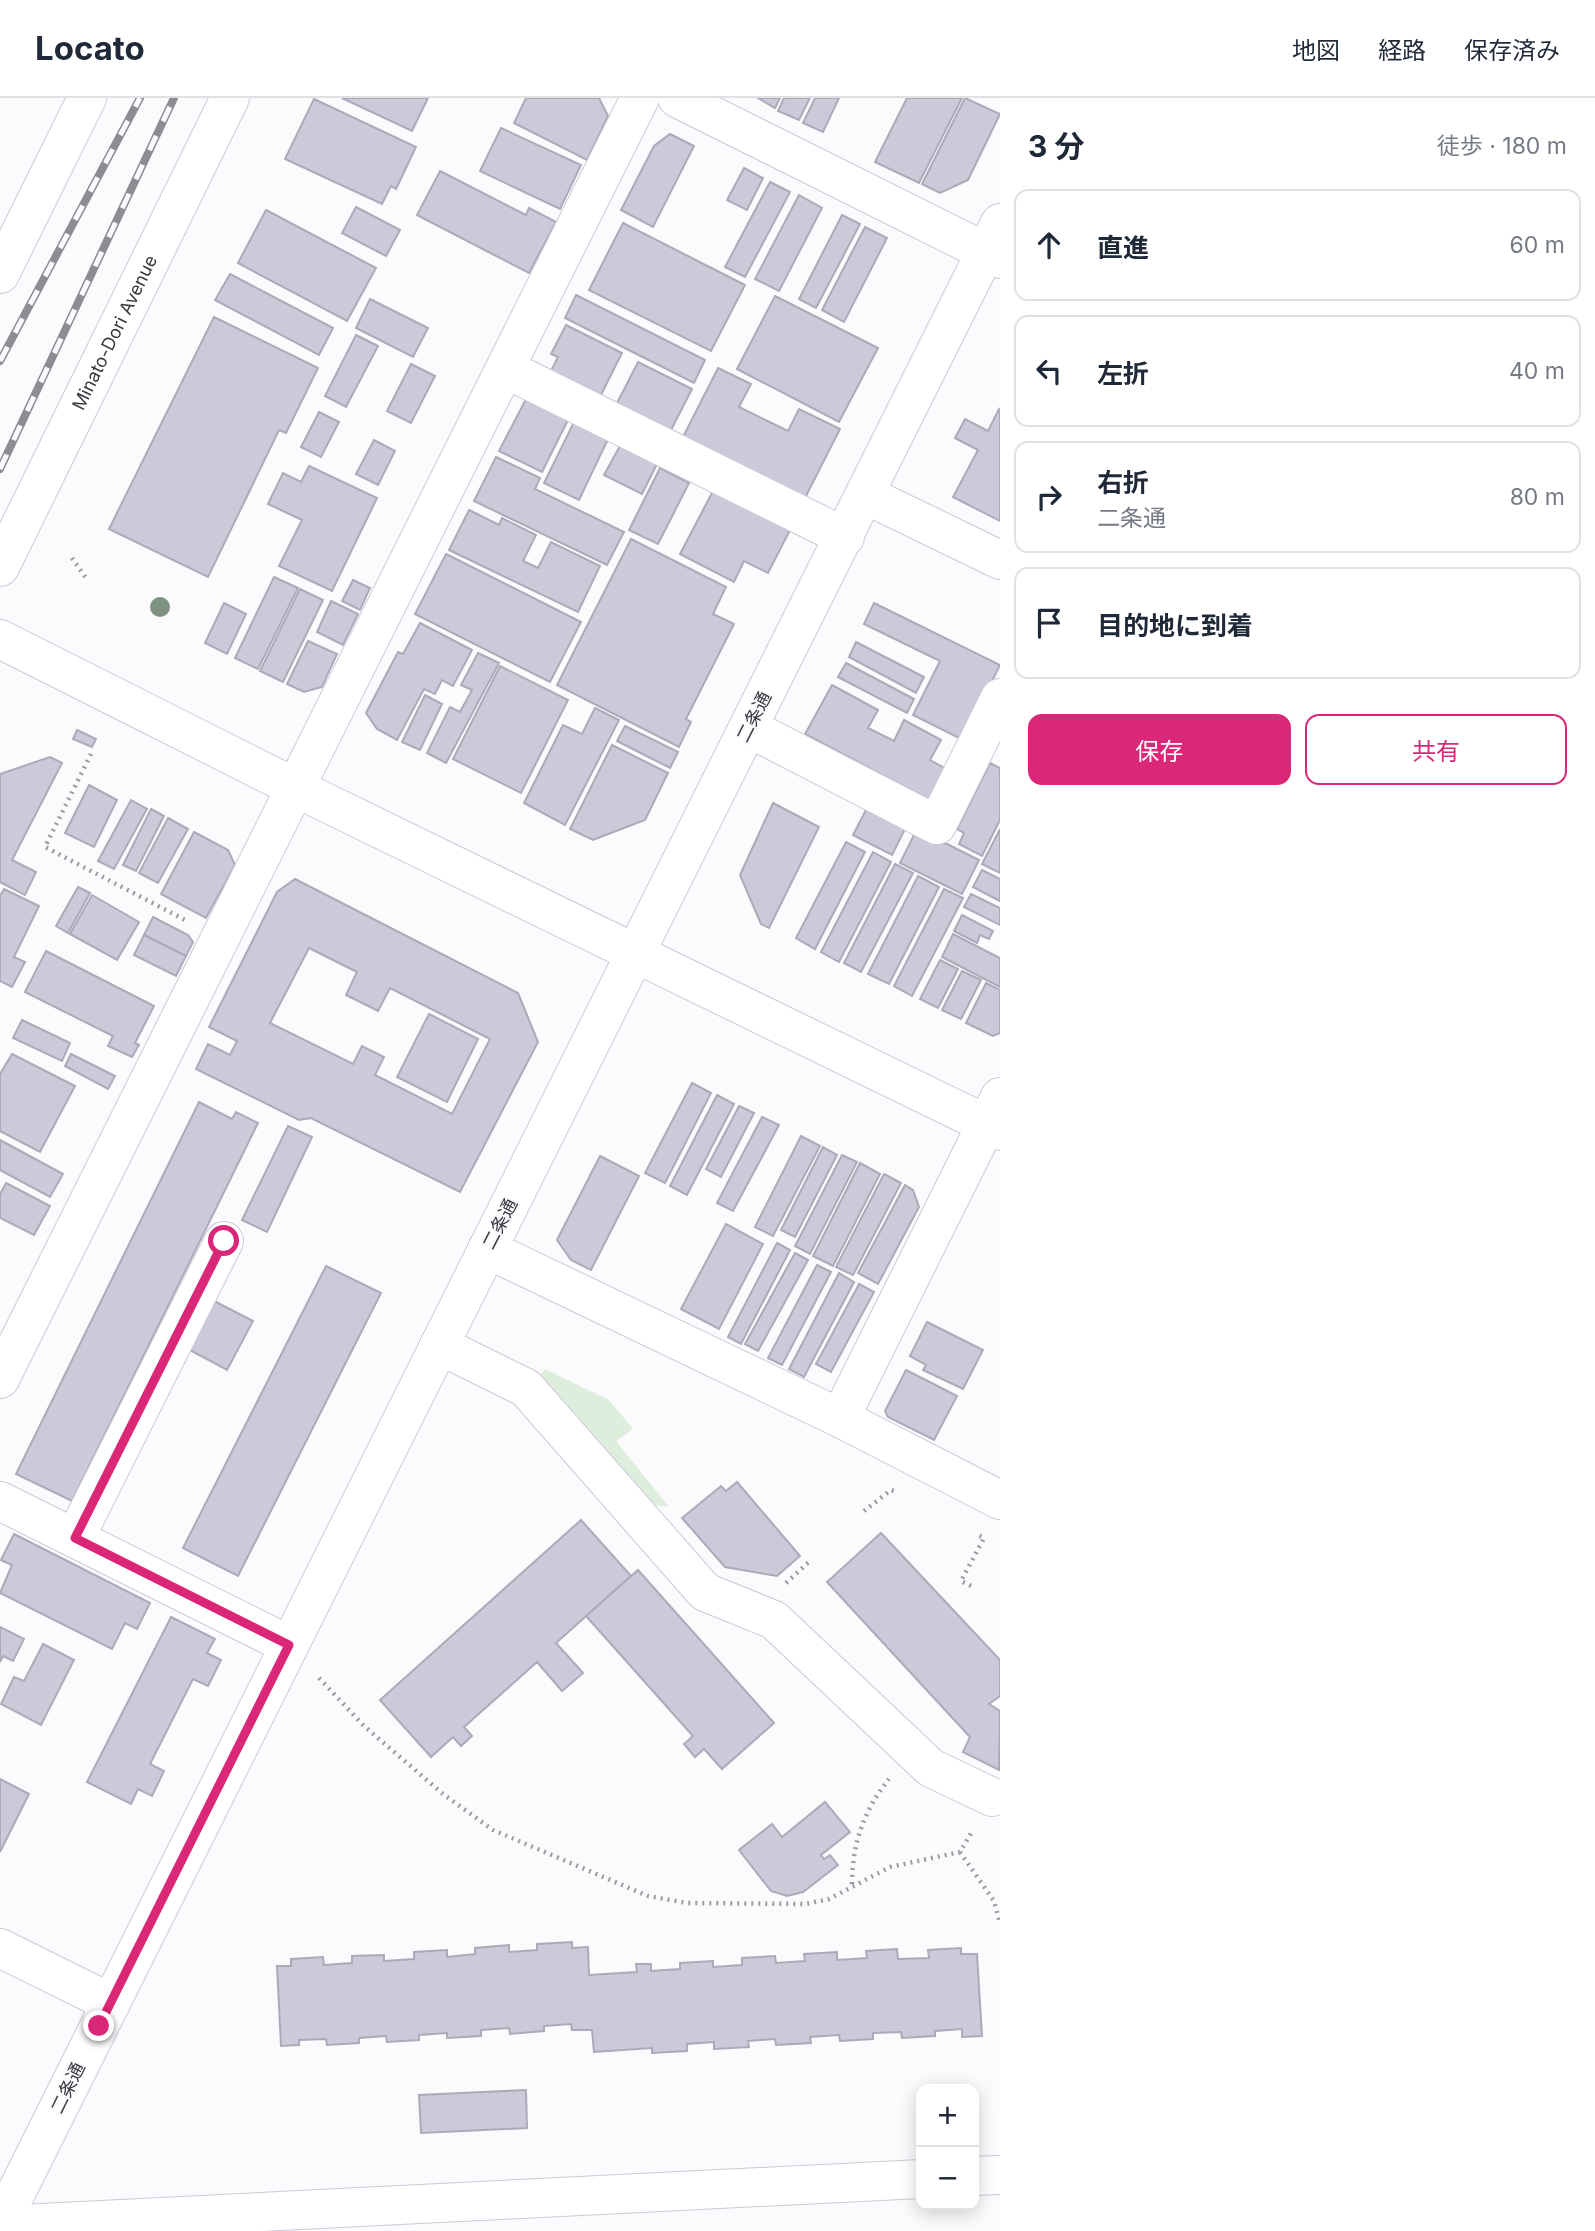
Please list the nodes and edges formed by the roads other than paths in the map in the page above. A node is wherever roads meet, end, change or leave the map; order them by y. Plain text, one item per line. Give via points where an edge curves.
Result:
1 (87, 98) edge
2 (230, 98) edge
3 (640, 98) edge
4 (677, 98) edge
5 (995, 244) edge
6 (0, 274) edge
7 (506, 369) junction
8 (866, 495) junction
9 (845, 537) junction
10 (1000, 560) edge
11 (0, 567) edge
12 (0, 639) edge
13 (1000, 698) edge
14 (749, 728) junction
15 (296, 788) junction
16 (635, 953) junction
17 (996, 1117) edge
18 (224, 1241) dead end
19 (487, 1249) junction
20 (439, 1345) junction
21 (0, 1378) edge
22 (840, 1418) junction
23 (1000, 1500) edge
24 (0, 1501) edge
25 (75, 1538) junction
26 (289, 1645) junction
27 (992, 1797) road end
28 (0, 1948) edge
29 (111, 2003) junction
30 (1000, 2175) edge
31 (979, 2176) edge
32 (916, 2179) edge
33 (0, 2225) edge

1 - 6 main road
2 - 11 main road, Minato-Dori Avenue
3 - 7 main road
4 - 5 main road
5 - 8 main road, 二条通
7 - 9 main road
7 - 15 main road
8 - 9 main road, 二条通
8 - 10 main road
9 - 14 main road, 二条通
12 - 15 main road
13 - 14 main road via 937,825
14 - 16 main road, 二条通
15 - 16 main road
15 - 21 main road
16 - 17 main road
16 - 19 main road, 二条通
17 - 22 main road
18 - 25 main road
19 - 20 main road, 二条通
19 - 22 main road
20 - 26 main road, 二条通
20 - 27 main road via 526,1388 705,1592 774,1620 931,1768
22 - 23 main road via 958,1465
24 - 25 main road
25 - 26 main road
26 - 29 main road, 二条通
28 - 29 main road
29 - 33 main road, 二条通
30 - 31 main road
32 - 33 main road

